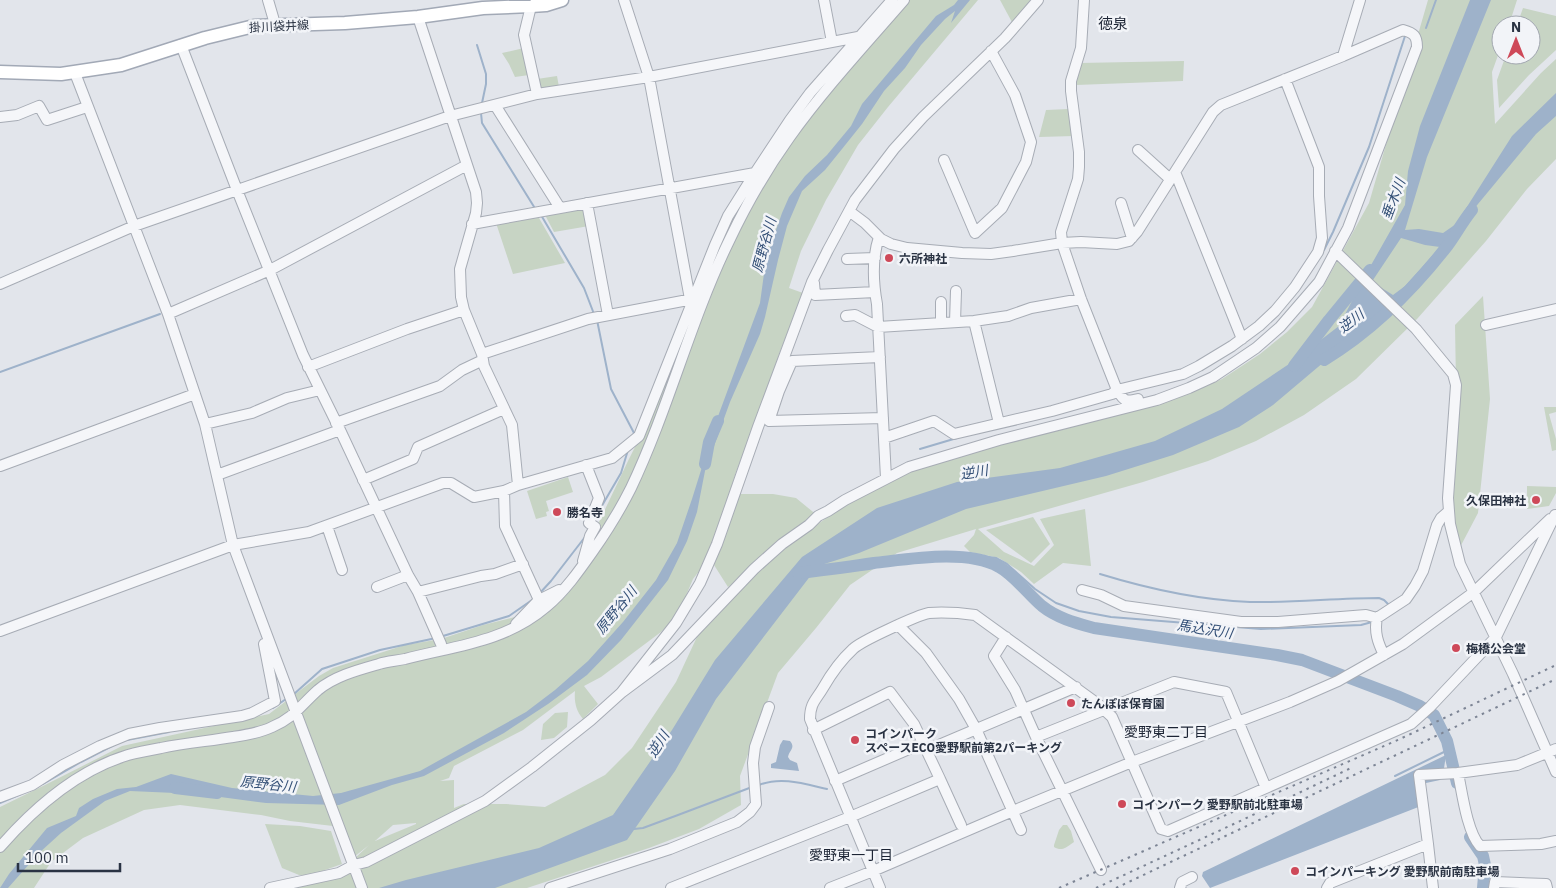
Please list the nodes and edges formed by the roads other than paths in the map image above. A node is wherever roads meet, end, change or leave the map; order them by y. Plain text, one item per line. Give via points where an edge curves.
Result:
1 (268, 0) edge
2 (562, 0) edge
3 (624, 0) edge
4 (824, 0) edge
5 (892, 0) edge
6 (904, 0) edge
7 (1038, 0) edge
8 (1084, 0) edge
9 (1360, 0) edge
10 (532, 6) junction
11 (418, 17) junction
12 (275, 24) junction
13 (858, 37) junction
14 (832, 42) junction
15 (182, 45) junction
16 (991, 51) junction
17 (1344, 56) junction
18 (0, 72) edge
19 (75, 73) junction
20 (649, 77) junction
21 (1285, 79) junction
22 (537, 94) junction
23 (495, 105) junction
24 (87, 107) junction
25 (450, 116) junction
26 (0, 117) edge
27 (1138, 150) dead end
28 (944, 160) dead end
29 (467, 165) junction
30 (755, 173) junction
31 (1173, 175) junction
32 (670, 187) junction
33 (237, 190) junction
34 (587, 203) junction
35 (1121, 203) dead end
36 (560, 208) junction
37 (849, 211) junction
38 (472, 224) junction
39 (134, 226) junction
40 (879, 237) junction
41 (1132, 238) junction
42 (1062, 243) junction
43 (1336, 252) junction
44 (875, 258) junction
45 (846, 259) dead end
46 (270, 270) junction
47 (814, 279) junction
48 (0, 284) edge
49 (956, 291) dead end
50 (875, 292) junction
51 (692, 299) junction
52 (1081, 300) junction
53 (941, 302) dead end
54 (1556, 309) edge
55 (464, 310) junction
56 (168, 314) junction
57 (608, 315) junction
58 (846, 316) dead end
59 (974, 321) junction
60 (955, 322) junction
61 (942, 323) junction
62 (1486, 325) dead end
63 (878, 327) junction
64 (1242, 339) junction
65 (482, 357) junction
66 (880, 357) junction
67 (308, 367) junction
68 (320, 390) junction
69 (1116, 390) junction
70 (1182, 390) junction
71 (195, 394) junction
72 (504, 409) junction
73 (883, 418) junction
74 (999, 423) junction
75 (205, 424) junction
76 (338, 427) junction
77 (884, 438) junction
78 (586, 465) junction
79 (0, 466) edge
80 (217, 475) junction
81 (886, 478) junction
82 (363, 480) junction
83 (518, 485) junction
84 (504, 491) junction
85 (376, 508) junction
86 (1449, 511) junction
87 (1555, 514) edge
88 (327, 526) junction
89 (233, 545) junction
90 (523, 564) junction
91 (582, 567) junction
92 (342, 570) dead end
93 (408, 575) junction
94 (570, 582) junction
95 (377, 587) dead end
96 (1082, 590) dead end
97 (418, 592) junction
98 (1474, 592) junction
99 (539, 600) junction
100 (1377, 618) junction
101 (898, 625) junction
102 (0, 631) edge
103 (508, 632) junction
104 (267, 637) junction
105 (1006, 637) junction
106 (1496, 637) junction
107 (475, 643) junction
108 (441, 644) junction
109 (1384, 656) junction
110 (399, 660) junction
111 (1076, 687) junction
112 (621, 693) junction
113 (769, 707) dead end
114 (1024, 709) junction
115 (1105, 711) junction
116 (295, 712) junction
117 (1239, 722) junction
118 (976, 729) junction
119 (813, 730) junction
120 (1036, 737) junction
121 (925, 746) junction
122 (1551, 751) edge
123 (1132, 762) junction
124 (1556, 772) edge
125 (1455, 773) junction
126 (940, 779) junction
127 (835, 781) junction
128 (1266, 788) junction
129 (0, 797) edge
130 (1013, 811) junction
131 (850, 817) junction
132 (962, 825) dead end
133 (1021, 830) dead end
134 (1556, 841) edge
135 (1428, 844) junction
136 (0, 847) edge
137 (353, 865) junction
138 (1101, 870) dead end
139 (873, 871) junction
140 (1192, 877) dead end
141 (679, 887) edge
142 (270, 888) edge
143 (362, 888) edge
144 (550, 888) edge
145 (830, 888) edge
146 (880, 888) edge
147 (1180, 888) edge
148 (1327, 888) edge
149 (1432, 888) edge
150 (1494, 888) edge
151 (1547, 888) edge

1 - 12 street
2 - 10 main road, 掛川袋井線
3 - 20 street
4 - 14 street
5 - 13 street
6 - 91 street via 789,138 747,205 717,266 632,487
7 - 16 street
8 - 42 street via 1081,48 1071,91 1080,152 1078,179 1061,232
9 - 17 street
10 - 11 main road, 掛川袋井線 via 483,8
10 - 22 street via 524,34
11 - 12 main road, 掛川袋井線
11 - 25 street
12 - 15 main road, 掛川袋井線 via 236,29
13 - 14 street
13 - 30 street via 810,93
14 - 20 street
15 - 19 main road, 掛川袋井線 via 120,65
15 - 33 street
16 - 28 street via 1014,95 1031,142 1026,162 1002,208 975,233
16 - 37 street via 894,149
17 - 21 street
17 - 43 street via 1403,30 1413,32 1418,38 1418,47
18 - 19 main road, 掛川袋井線
19 - 24 street
20 - 22 street
20 - 32 street
21 - 31 street via 1221,105 1212,112
21 - 64 street via 1319,167 1322,238 1318,252 1295,287 1259,326
22 - 23 street
23 - 25 street
23 - 36 street
24 - 26 street via 47,120 39,106 17,115
24 - 39 street
25 - 29 street
25 - 33 street
27 - 31 street
29 - 38 street via 477,203
29 - 46 street
30 - 32 street
30 - 51 street via 714,245
31 - 41 street
31 - 64 street
32 - 34 street
32 - 51 street
33 - 39 street
33 - 46 street
34 - 36 street
34 - 57 street
35 - 41 street
36 - 38 street
37 - 40 street
37 - 47 street
38 - 55 street via 460,269 459,285
39 - 48 street
39 - 56 street
40 - 42 street via 907,248 991,254
40 - 44 street
41 - 42 street via 1117,244
42 - 52 street
43 - 70 street via 1319,282 1280,328 1225,369
43 - 86 street via 1416,329 1453,374 1456,385
44 - 45 street
44 - 50 street
46 - 56 street
46 - 67 street
47 - 50 street via 815,295
47 - 112 street via 700,583 676,623
49 - 60 street
50 - 63 street
51 - 57 street
51 - 78 street via 639,436 612,458
52 - 59 street
52 - 69 street
53 - 61 street
54 - 62 street
55 - 65 street
55 - 67 street
56 - 71 street
57 - 65 street via 588,319
58 - 63 street via 855,315
59 - 60 street
59 - 74 street
60 - 61 street
61 - 63 street
63 - 66 street
64 - 69 street via 1183,374
65 - 72 street
65 - 76 street via 440,386
66 - 73 street
66 - 73 street via 792,361 769,422
67 - 68 street
68 - 75 street via 287,398 252,413
68 - 76 street
69 - 70 street via 1122,399 1128,401
69 - 74 street via 1078,404
70 - 81 street via 1157,400 952,454
71 - 75 street
71 - 79 street
72 - 82 street via 418,447 413,459
72 - 83 street via 512,425
73 - 77 street
74 - 77 street via 954,434 934,421
75 - 80 street
76 - 80 street
76 - 82 street
77 - 81 street
78 - 83 street
78 - 91 street via 599,498 589,523 595,527
80 - 89 street
81 - 112 street via 818,516 782,544 672,656
82 - 85 street
83 - 84 street
84 - 85 street via 474,497 451,483 443,483
84 - 90 street via 506,526
85 - 88 street
85 - 93 street
86 - 98 street via 1460,564
86 - 100 street via 1437,525 1423,572 1406,600
87 - 98 street
87 - 106 street
88 - 89 street
88 - 92 street
89 - 102 street
89 - 104 street
90 - 97 street
90 - 99 street
91 - 94 street
93 - 95 street
93 - 97 street
94 - 99 street
94 - 103 street via 543,610
96 - 100 street via 1124,606 1241,622 1366,615
97 - 108 street
98 - 106 street
98 - 109 street
99 - 103 street
100 - 109 street via 1378,642
101 - 105 street via 928,614 957,612 975,615
101 - 118 street via 944,676
101 - 119 street via 855,647 829,677 810,711
103 - 107 street
104 - 116 street
104 - 129 street via 262,639 275,701 242,716 129,734
105 - 111 street
105 - 114 street via 994,656
106 - 122 street
106 - 128 street via 1410,724
107 - 108 street
107 - 110 street
108 - 110 street
109 - 117 street via 1338,681
110 - 116 street via 334,680
111 - 114 street
111 - 115 street
112 - 137 street via 485,801 366,862
113 - 144 street via 753,763 756,804 750,812 736,822 670,849
114 - 118 street
114 - 120 street
115 - 117 street via 1174,682 1226,692
115 - 120 street
115 - 123 street via 1112,717
116 - 136 street via 290,718 260,732 128,755 100,766 54,796
116 - 137 street
117 - 123 street
117 - 128 street
118 - 121 street
118 - 130 street
119 - 121 street via 890,692 914,724
119 - 127 street
120 - 138 street
121 - 126 street
121 - 127 street
122 - 124 street
122 - 125 street via 1517,764
123 - 128 street via 1161,829 1168,831
123 - 130 street
125 - 134 street via 1472,832 1480,846
125 - 135 street via 1419,775
126 - 131 street
126 - 132 street
127 - 131 street
130 - 133 street
130 - 139 street
131 - 139 street
131 - 141 street
135 - 148 street via 1330,883
135 - 149 street
137 - 142 street via 340,873
137 - 143 street
139 - 145 street
139 - 146 street
140 - 147 street via 1182,882
150 - 151 street via 1495,882 1546,884

